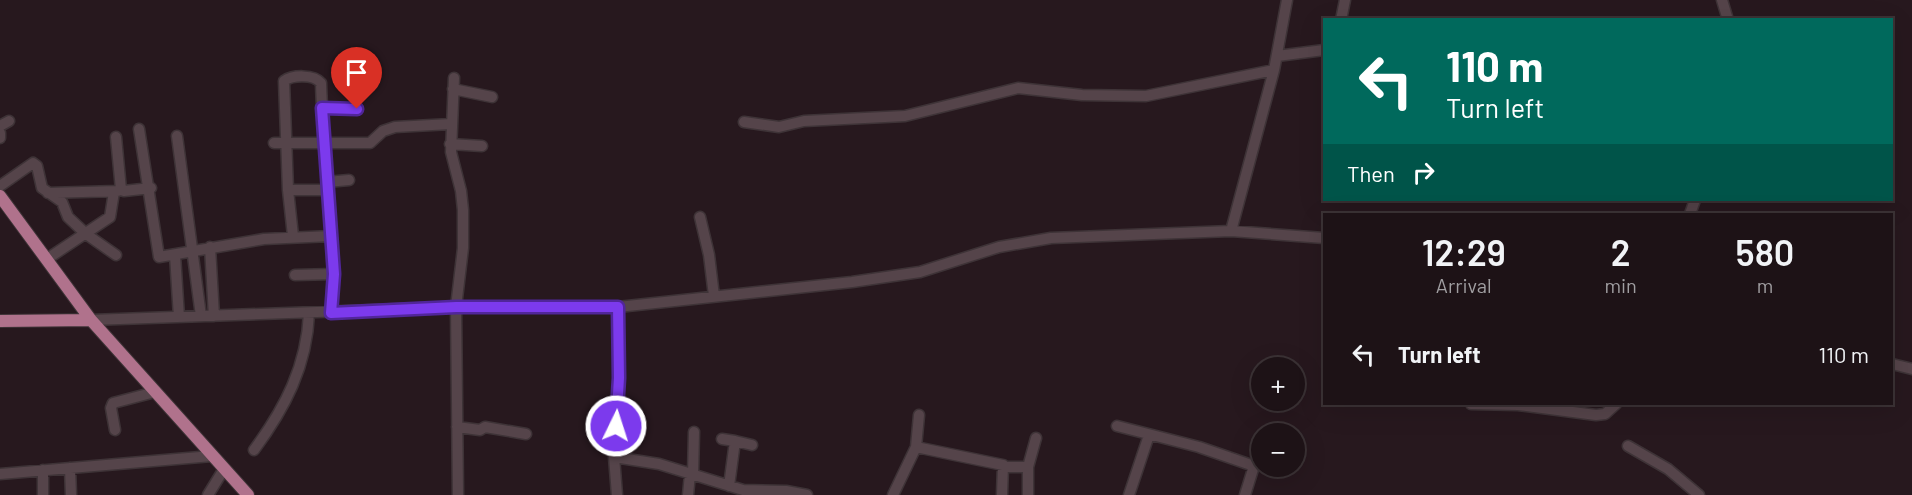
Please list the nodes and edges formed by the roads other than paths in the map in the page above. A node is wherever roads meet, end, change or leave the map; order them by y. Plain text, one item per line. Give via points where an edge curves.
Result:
1 (1287, 0) edge
2 (1345, 0) edge
3 (1722, 0) edge
4 (1341, 18) edge
5 (1727, 18) edge
6 (1323, 50) edge
7 (1277, 56) junction
8 (1274, 69) junction
9 (492, 97) dead end
10 (322, 108) junction
11 (357, 109) dead end
12 (744, 122) dead end
13 (451, 124) junction
14 (139, 129) dead end
15 (0, 133) edge
16 (177, 136) dead end
17 (116, 137) dead end
18 (0, 138) edge
19 (322, 142) junction
20 (274, 143) dead end
21 (286, 143) junction
22 (450, 144) junction
23 (482, 146) dead end
24 (350, 180) dead end
25 (0, 186) edge
26 (328, 186) junction
27 (151, 188) junction
28 (119, 190) junction
29 (288, 190) junction
30 (48, 193) junction
31 (0, 196) edge
32 (700, 217) dead end
33 (1231, 231) junction
34 (86, 234) junction
35 (293, 236) junction
36 (331, 236) junction
37 (1323, 238) edge
38 (210, 247) junction
39 (191, 251) junction
40 (116, 255) dead end
41 (175, 255) junction
42 (47, 259) junction
43 (334, 274) junction
44 (295, 275) dead end
45 (714, 296) junction
46 (456, 307) junction
47 (618, 307) junction
48 (309, 313) junction
49 (331, 313) junction
50 (201, 316) junction
51 (214, 316) junction
52 (179, 317) junction
53 (91, 320) junction
54 (0, 321) edge
55 (1893, 364) edge
56 (1912, 369) edge
57 (155, 392) junction
58 (1518, 405) edge
59 (1615, 405) edge
60 (919, 415) dead end
61 (1117, 426) dead end
62 (457, 427) junction
63 (115, 430) dead end
64 (694, 432) dead end
65 (526, 434) dead end
66 (1149, 435) junction
67 (722, 439) dead end
68 (735, 441) junction
69 (752, 445) dead end
70 (1038, 445) dead end
71 (1628, 446) dead end
72 (916, 447) junction
73 (254, 450) dead end
74 (212, 456) junction
75 (614, 457) junction
76 (1005, 467) junction
77 (1028, 467) junction
78 (70, 468) junction
79 (224, 469) junction
80 (43, 470) junction
81 (0, 474) edge
82 (692, 474) junction
83 (729, 486) junction
84 (42, 495) edge
85 (71, 495) edge
86 (208, 495) edge
87 (248, 495) edge
88 (458, 495) edge
89 (617, 495) edge
90 (688, 495) edge
91 (807, 495) edge
92 (893, 495) edge
93 (1002, 495) edge
94 (1028, 495) edge
95 (1129, 495) edge
96 (1245, 495) edge
97 (1700, 495) edge

1 - 7 street
2 - 4 street
3 - 5 street
6 - 7 street
7 - 8 street
8 - 12 street via 1146,96 1018,88 905,116 802,121 778,127
8 - 33 street
9 - 13 street via 453,83
10 - 11 street
10 - 19 street
10 - 21 street via 319,80 286,78
13 - 19 street via 395,127 383,131 370,143
13 - 22 street
14 - 27 street
15 - 18 street
16 - 39 street
17 - 28 street
19 - 21 street
19 - 26 street
20 - 21 street
21 - 29 street
22 - 23 street
22 - 46 street via 463,210
24 - 26 street
25 - 30 street via 31,162 37,166 42,188
26 - 29 street
26 - 36 street
27 - 28 street
27 - 41 street via 158,254 163,258
28 - 30 street
28 - 34 street via 114,193 110,217
29 - 35 street
30 - 34 street via 62,202 68,217
31 - 42 main road
32 - 45 street
33 - 37 street
33 - 45 street via 1052,238 1003,246 920,272
34 - 40 street
34 - 42 street
35 - 36 street
35 - 38 street
36 - 43 street
38 - 39 street
38 - 51 street
39 - 41 street
39 - 50 street
41 - 52 street
42 - 53 main road
43 - 44 street
43 - 49 street
45 - 47 street
46 - 47 street
46 - 49 street
46 - 62 street
47 - 75 street
48 - 49 street
48 - 51 street
48 - 73 street via 308,336 292,392
50 - 51 street
50 - 52 street
52 - 53 street
53 - 54 main road
53 - 57 main road
55 - 56 street
57 - 63 street via 113,403
57 - 74 main road
58 - 59 street via 1596,415 1605,414
60 - 72 street
61 - 66 street
62 - 65 street
62 - 88 street
64 - 82 street
66 - 95 street
66 - 96 street via 1254,466
67 - 68 street
68 - 69 street
68 - 83 street
70 - 77 street
71 - 97 street via 1668,469
72 - 76 street
72 - 92 street
74 - 78 street
74 - 79 main road
75 - 82 street
75 - 89 street
76 - 77 street
76 - 93 street
77 - 94 street
78 - 80 street
78 - 85 street
79 - 86 street
79 - 87 main road
80 - 81 street
80 - 84 street
82 - 83 street
82 - 90 street
83 - 91 street

